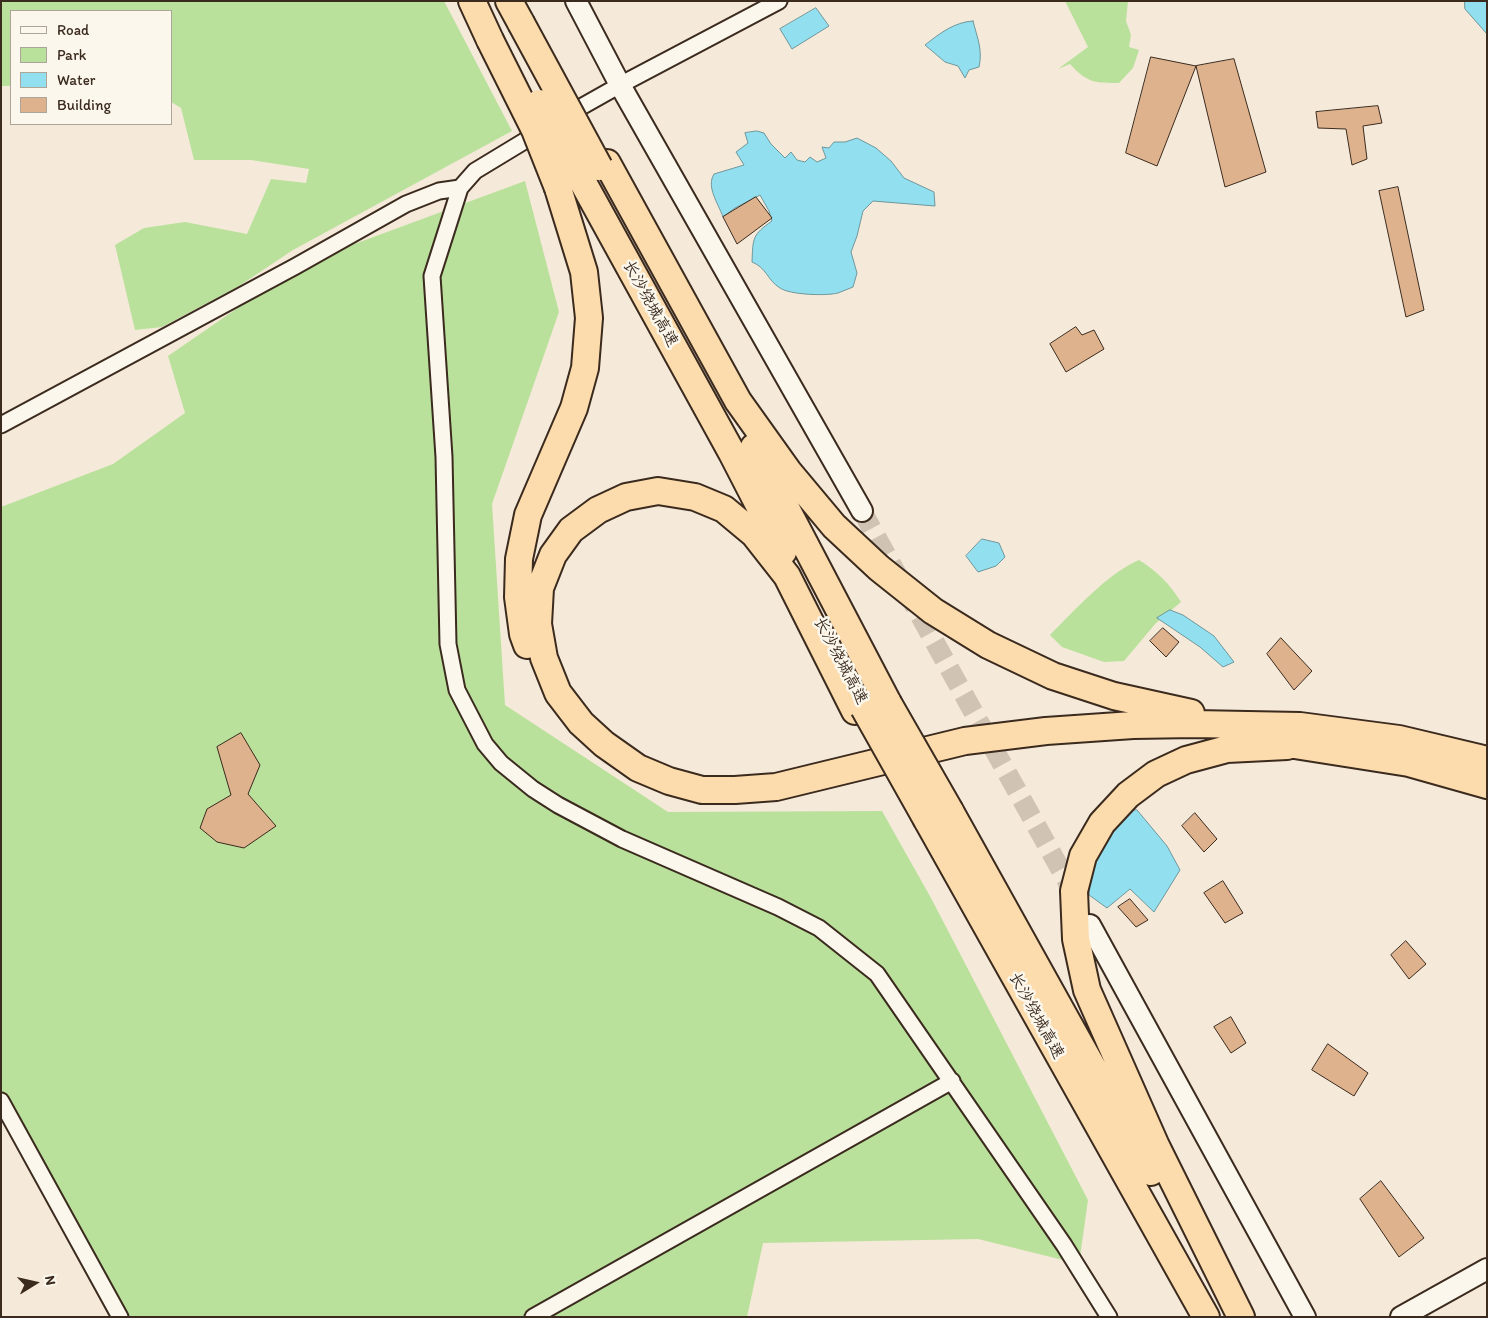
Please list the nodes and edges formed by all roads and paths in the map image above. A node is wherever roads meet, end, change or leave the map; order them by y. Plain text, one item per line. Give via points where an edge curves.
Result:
1 (472, 1) edge
2 (483, 1) edge
3 (576, 1) edge
4 (779, 1) edge
5 (510, 27) edge
6 (620, 85) junction
7 (586, 174) junction
8 (460, 188) junction
9 (1, 425) edge
10 (862, 511) tunnel mouth
11 (869, 707) junction
12 (1281, 726) junction
13 (1303, 745) junction
14 (1487, 760) edge
15 (1487, 785) edge
16 (931, 818) junction
17 (1090, 925) dead end
18 (952, 1081) junction
19 (1, 1101) edge
20 (1487, 1269) edge
21 (120, 1317) edge
22 (533, 1317) edge
23 (1109, 1317) edge
24 (1206, 1317) edge
25 (1232, 1317) edge
26 (1241, 1317) edge
27 (1305, 1317) edge
28 (1402, 1317) edge

1 - 5 highway
2 - 5 highway
3 - 6 street
4 - 6 street
5 - 7 highway, bridge
5 - 7 highway, bridge via 536,130
6 - 8 street via 495,157 475,170
6 - 10 street
7 - 11 highway, 长沙绕城高速
7 - 12 highway via 738,401 800,485 834,526 879,568 933,611 988,645 1052,676 1114,696 1184,712
7 - 13 highway via 584,272 589,318 585,368 574,408 528,515 519,559 518,597 523,634 537,677 558,714 587,746 626,776 668,793 700,800 738,801 780,797 948,757 1022,746 1171,736 1235,737
8 - 9 street via 438,191 406,204
8 - 18 street via 432,276 444,457 448,644 457,690 485,744 501,763 558,805 622,839 778,906 819,928 877,974
11 - 12 highway via 787,576 754,534 724,509 695,497 658,491 626,497 598,510 571,530 553,555 540,588 538,624 544,658 558,693 598,739 638,768 702,790 776,787 965,741 1046,731 1133,725
11 - 16 highway
11 - 16 highway, 长沙绕城高速, bridge
12 - 14 highway via 1399,740
13 - 15 highway via 1409,763
13 - 26 highway via 1227,749 1186,760 1156,774 1128,794 1102,823 1083,856 1074,890 1076,939 1087,990 1156,1146
16 - 24 highway, 长沙绕城高速 via 1007,964
16 - 25 highway, 长沙绕城高速
17 - 27 street
18 - 22 street
18 - 23 street
19 - 21 street
20 - 28 street

